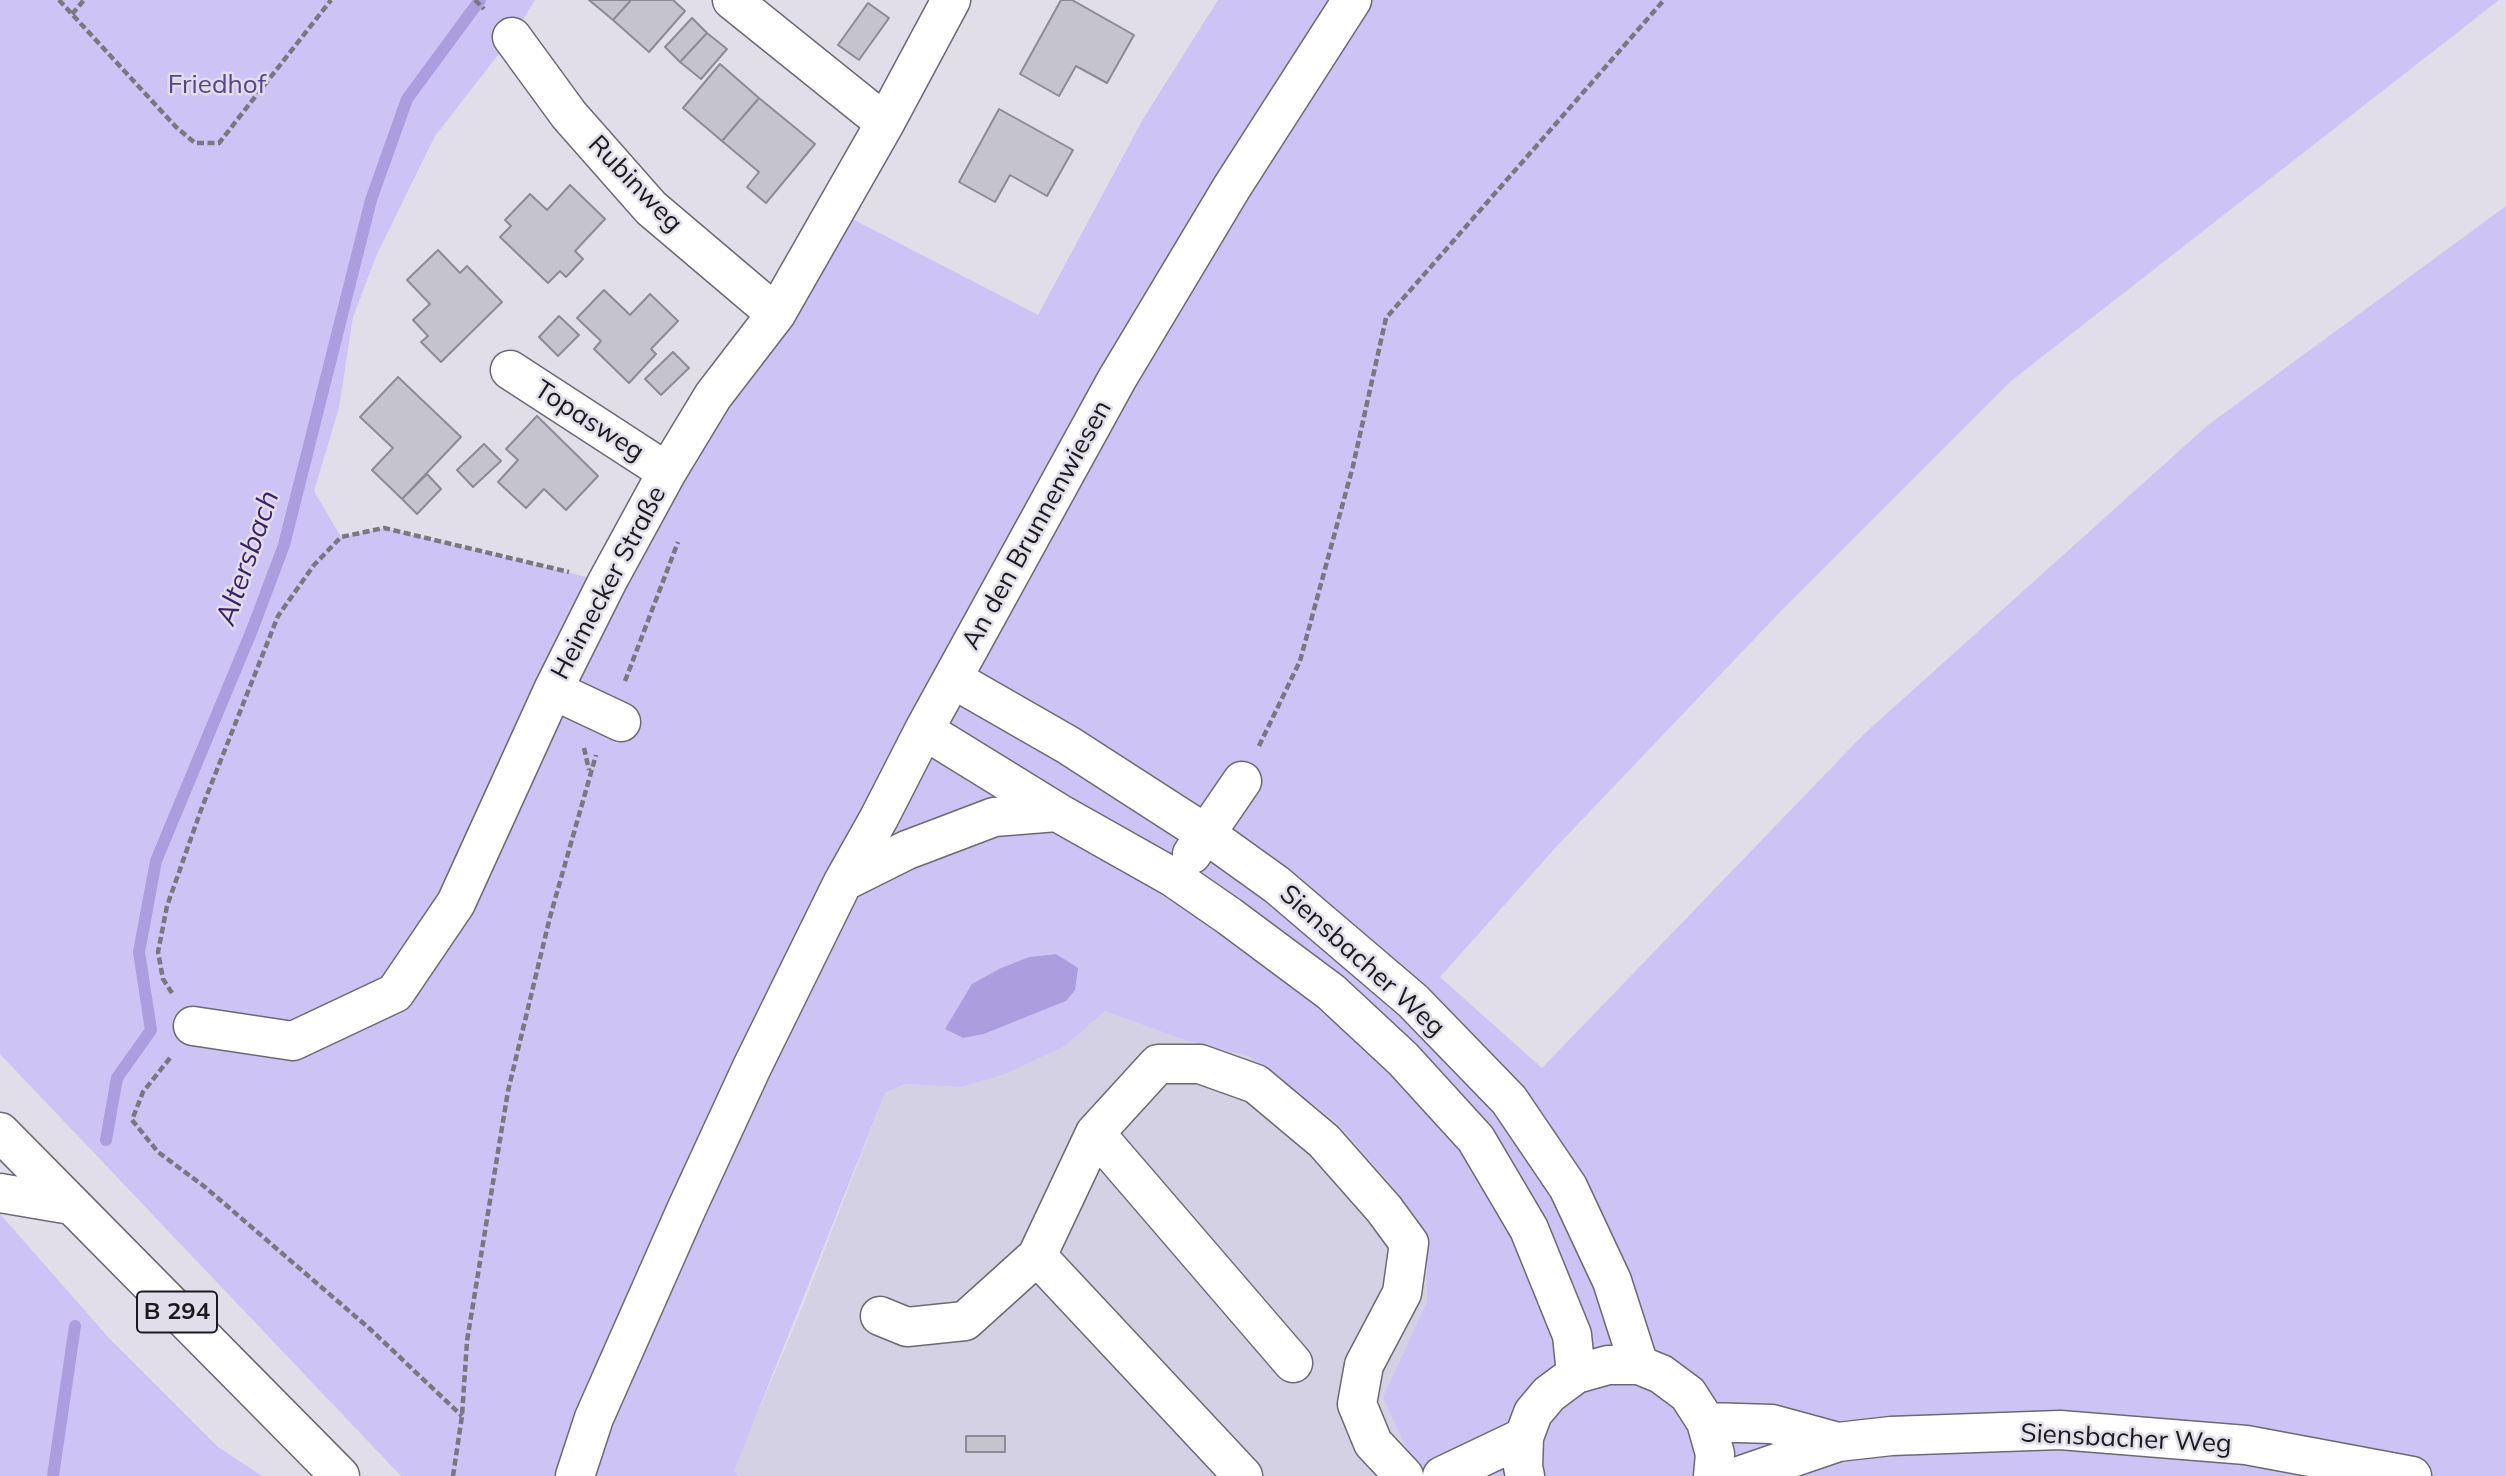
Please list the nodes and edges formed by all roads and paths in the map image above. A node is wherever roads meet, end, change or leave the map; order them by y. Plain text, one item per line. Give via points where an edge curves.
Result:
1 (59, 0) edge
2 (84, 0) edge
3 (331, 0) edge
4 (732, 0) edge
5 (951, 0) edge
6 (1352, 0) edge
7 (1664, 0) edge
8 (72, 14) junction
9 (512, 37) dead end
10 (885, 123) junction
11 (776, 314) junction
12 (510, 370) dead end
13 (667, 472) junction
14 (681, 535) dead end
15 (607, 582) junction
16 (953, 679) junction
17 (553, 690) junction
18 (616, 720) junction
19 (924, 730) junction
20 (1242, 781) joint
21 (1057, 812) junction
22 (1206, 834) junction
23 (1174, 878) junction
24 (843, 883) junction
25 (193, 1026) junction
26 (0, 1132) edge
27 (1095, 1133) junction
28 (0, 1193) edge
29 (71, 1205) junction
30 (1037, 1256) junction
31 (880, 1316) dead end
32 (1293, 1363) dead end
33 (1639, 1365) junction
34 (1576, 1374) junction
35 (461, 1416) junction
36 (1706, 1422) junction
37 (1524, 1437) junction
38 (1838, 1442) junction
39 (340, 1476) edge
40 (453, 1476) edge
41 (575, 1476) edge
42 (1243, 1476) edge
43 (1404, 1476) edge
44 (1442, 1476) edge
45 (1525, 1476) edge
46 (1713, 1476) edge
47 (1739, 1476) edge
48 (2412, 1476) edge

1 - 8 path
2 - 8 path
3 - 8 path via 219,143 195,143 176,127
4 - 10 main road
5 - 10 main road, Heimecker Straße
6 - 16 main road, An den Brunnenwiesen via 1117,379
7 - 20 path via 1386,318 1353,466 1300,661
9 - 11 main road, Rubinweg via 569,114 651,208
10 - 11 main road, Heimecker Straße
11 - 13 main road, Heimecker Straße via 713,396
12 - 13 main road, Topasweg
13 - 15 main road, Heimecker Straße
14 - 18 path
15 - 17 main road, Heimecker Straße
15 - 25 path via 384,528 341,537 314,565 278,616 167,906 158,952 163,979
16 - 19 main road, An den Brunnenwiesen
16 - 22 main road, Siensbacher Weg via 1068,745
17 - 18 main road
17 - 25 main road, Heimecker Straße via 456,903 395,993 293,1041
18 - 35 path via 590,773 508,1091 467,1341
19 - 21 main road, Siensbacher Weg
19 - 24 main road, An den Brunnenwiesen
20 - 22 main road
21 - 23 main road, Siensbacher Weg
21 - 24 main road via 994,817 907,850
22 - 23 main road
22 - 33 main road, Siensbacher Weg via 1277,885 1366,959 1508,1100 1568,1187 1612,1281
23 - 34 main road, Siensbacher Weg via 1331,992 1403,1059 1476,1139 1529,1229 1572,1335
24 - 41 main road, An den Brunnenwiesen via 752,1067 594,1418
25 - 35 path via 143,1092 132,1120 158,1152 370,1329
26 - 29 main road, B 294
27 - 30 main road
27 - 32 main road
27 - 43 main road via 1158,1064 1200,1064 1256,1084 1324,1141 1409,1243 1402,1293 1364,1365 1357,1404 1373,1443
28 - 29 main road
29 - 39 main road, B 294
30 - 31 main road via 965,1321 907,1327
30 - 42 main road
33 - 34 main road via 1608,1365
33 - 36 main road via 1688,1394
34 - 37 main road via 1533,1413
35 - 40 path
36 - 38 main road, Siensbacher Weg via 1772,1424
36 - 46 main road via 1715,1454
37 - 44 main road
37 - 45 main road
38 - 47 main road, Siensbacher Weg
38 - 48 main road, Siensbacher Weg via 2060,1430 2246,1445

